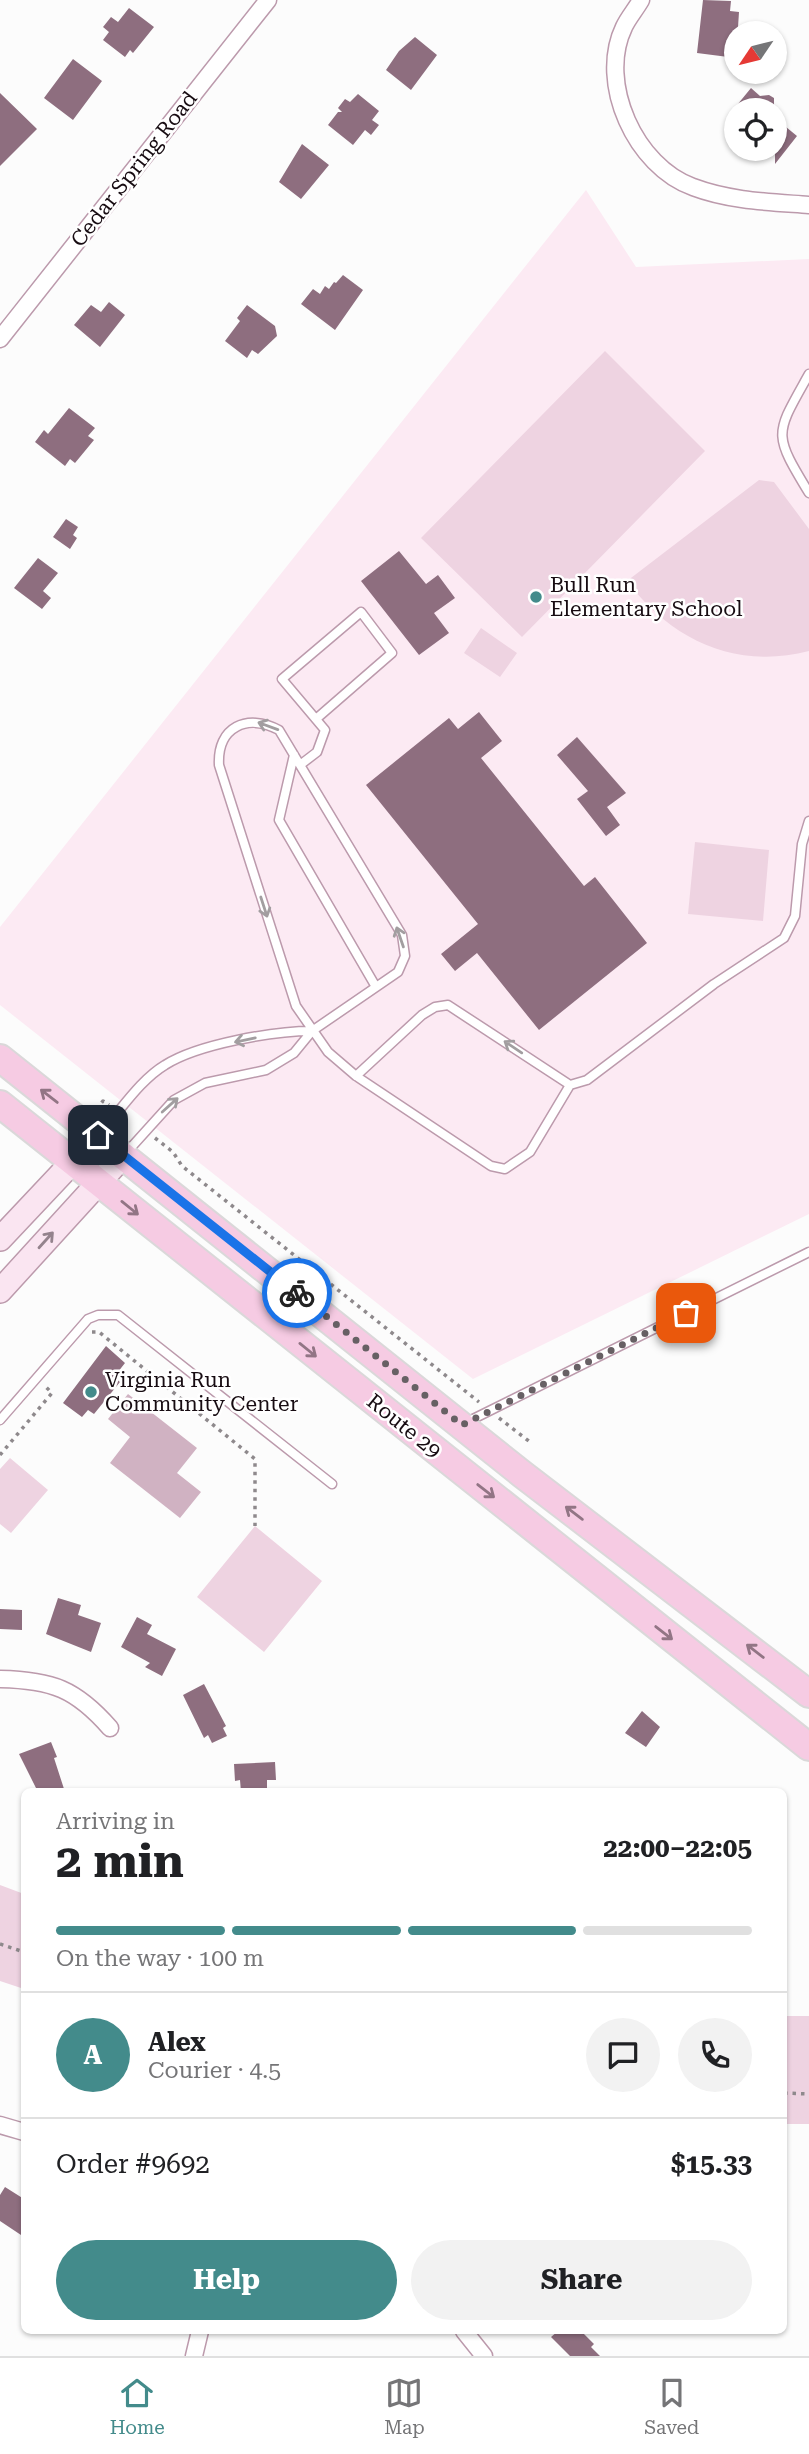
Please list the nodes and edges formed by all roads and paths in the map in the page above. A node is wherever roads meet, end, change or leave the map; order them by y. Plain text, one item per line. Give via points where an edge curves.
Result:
1 (268, 0) edge
2 (641, 0) edge
3 (809, 205) edge
4 (0, 339) edge
5 (809, 374) edge
6 (809, 493) edge
7 (316, 719) junction
8 (294, 755) junction
9 (300, 765) junction
10 (809, 821) edge
11 (376, 986) junction
12 (312, 1031) junction
13 (0, 1058) edge
14 (356, 1076) junction
15 (570, 1084) junction
16 (0, 1104) edge
17 (98, 1135) junction
18 (124, 1155) junction
19 (72, 1161) junction
20 (98, 1182) junction
21 (0, 1239) edge
22 (809, 1252) edge
23 (0, 1291) edge
24 (85, 1334) dead end
25 (133, 1361) junction
26 (129, 1366) dead end
27 (53, 1376) dead end
28 (0, 1420) edge
29 (462, 1425) junction
30 (0, 1455) edge
31 (332, 1484) dead end
32 (255, 1526) dead end
33 (0, 1679) edge
34 (809, 1694) edge
35 (110, 1728) dead end
36 (809, 1747) edge
37 (0, 1944) edge
38 (21, 1951) edge
39 (787, 2093) edge
40 (809, 2094) edge
41 (0, 2125) edge
42 (21, 2132) edge
43 (199, 2334) edge
44 (466, 2334) edge
45 (194, 2356) edge
46 (484, 2356) edge

1 - 4 street, Cedar Spring Road
2 - 3 street via 623,28 615,70 626,125 650,159 691,187 754,201
5 - 6 lane via 781,424 780,435 784,452
7 - 7 lane via 282,679 361,612 392,653
7 - 9 lane via 325,730 317,752
8 - 9 lane
8 - 11 lane via 279,820
8 -> 12 lane via 279,730 264,722 248,722 218,747 219,765 296,1006
11 -> 9 lane via 398,972 405,956 402,935
10 - 15 lane via 802,844 795,916 784,938 714,984 587,1080
11 - 12 lane
12 - 14 lane
12 -> 17 lane via 283,1031 195,1050 163,1065
18 -> 12 lane via 180,1096 205,1083 266,1070 294,1053
17 -> 13 main road, Route 29
15 -> 14 lane via 448,1005 422,1015
14 - 15 lane via 491,1166 505,1170 530,1152
16 - 19 main road, Route 29
17 - 18 main road, Route 29
17 - 19 main road
18 - 20 main road
18 - 29 main road, Route 29
19 - 20 main road, Route 29
19 - 21 main road
23 -> 20 main road
20 -> 36 main road, Route 29
22 - 29 lane
24 - 25 path via 99,1332
25 - 26 path
25 - 32 path via 255,1459
27 - 30 path via 45,1387 52,1393
28 - 31 lane via 88,1319 118,1315
34 -> 29 main road, Route 29
33 - 35 street via 39,1682 77,1694
37 - 38 path
39 - 40 path
41 - 42 street
43 - 45 street
44 - 46 street

